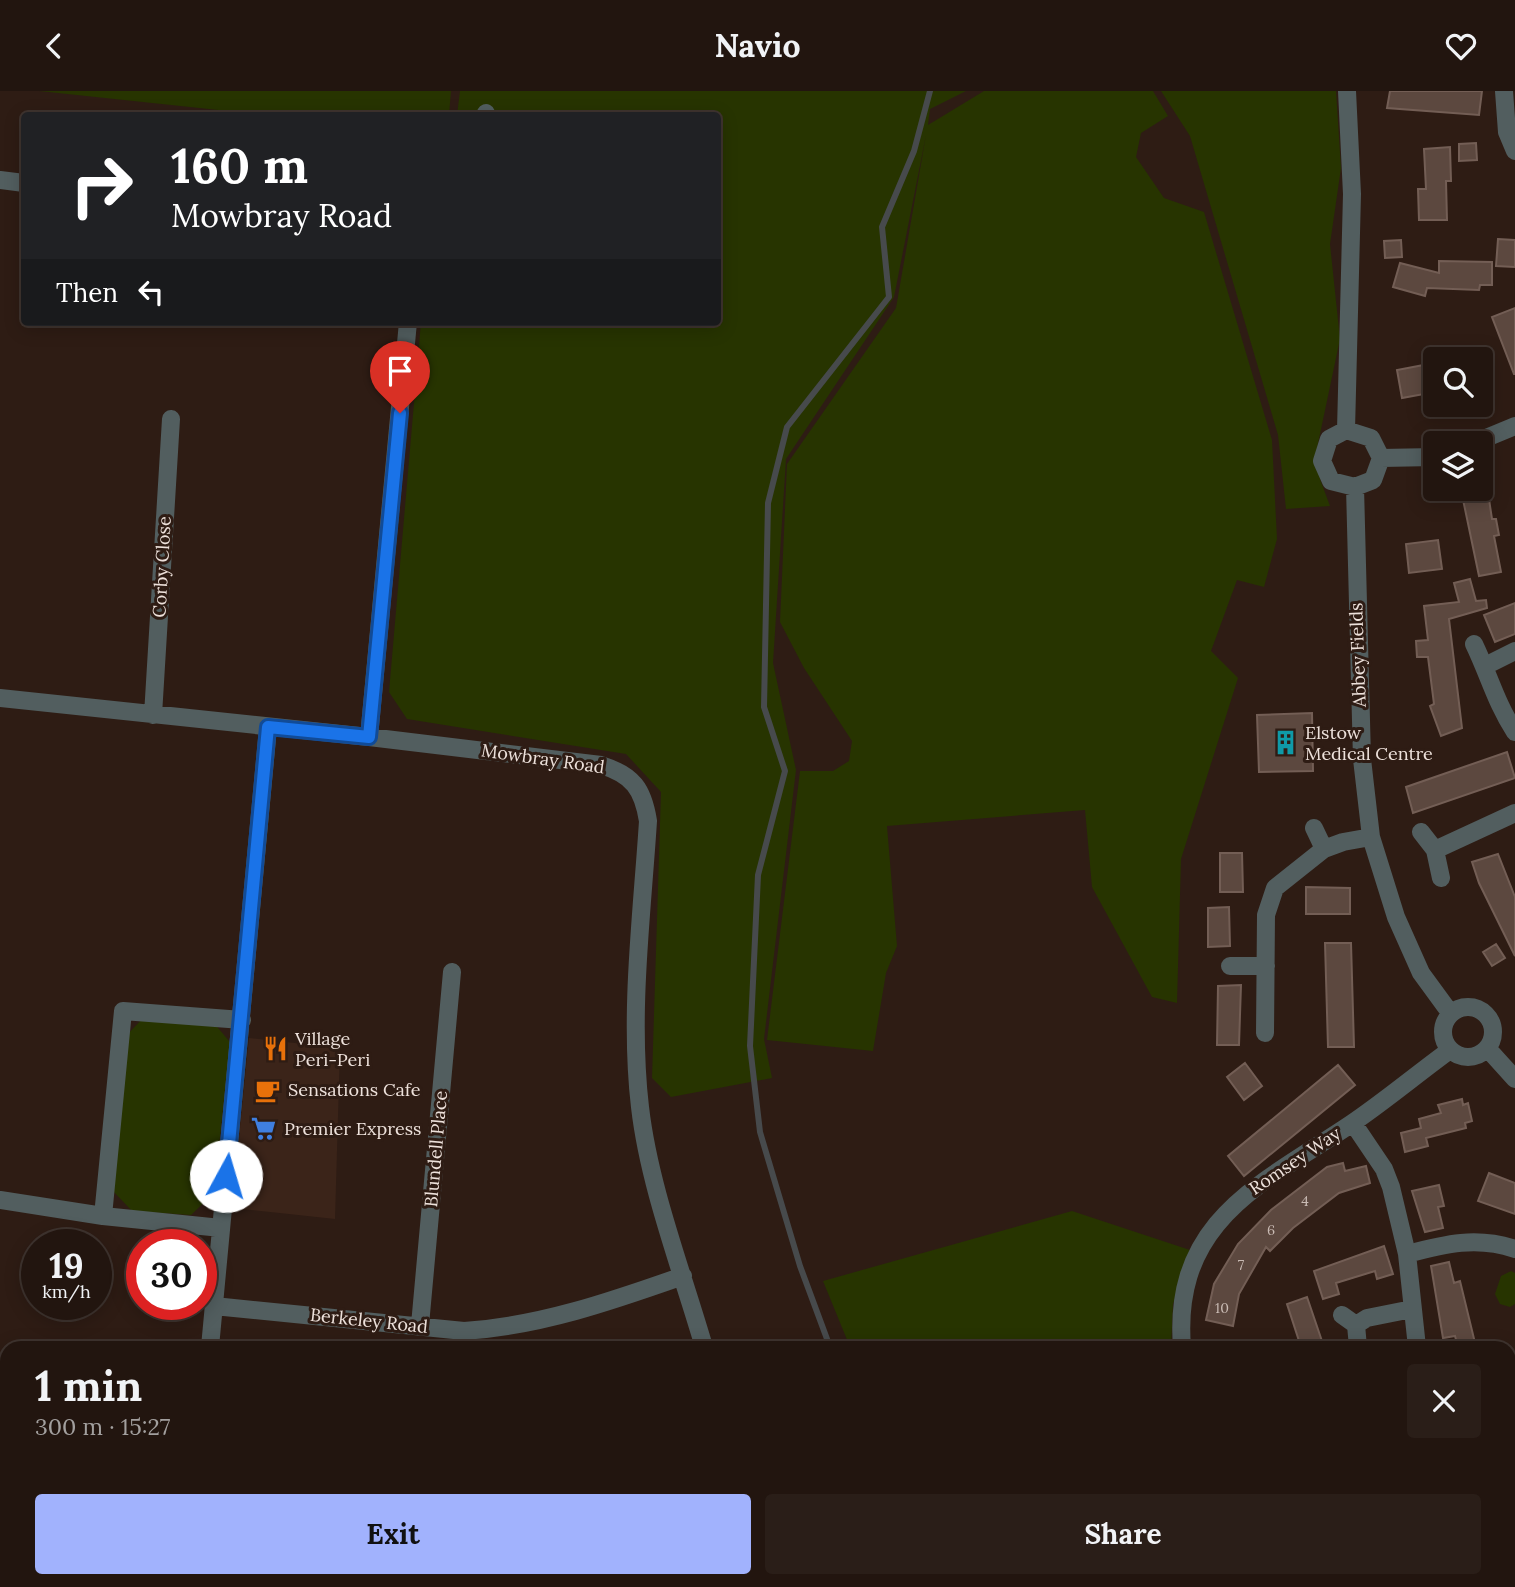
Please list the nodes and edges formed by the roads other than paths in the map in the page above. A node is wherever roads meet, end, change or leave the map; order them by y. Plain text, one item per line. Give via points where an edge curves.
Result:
1 (1347, 91) edge
2 (1504, 91) edge
3 (1515, 151) edge
4 (0, 180) edge
5 (21, 183) edge
6 (408, 326) edge
7 (171, 419) dead end
8 (1515, 426) edge
9 (1346, 430) junction
10 (1493, 435) edge
11 (1423, 457) edge
12 (1381, 459) junction
13 (1355, 487) junction
14 (1474, 644) dead end
15 (1515, 651) edge
16 (1485, 666) junction
17 (0, 698) edge
18 (153, 715) junction
19 (268, 727) junction
20 (1515, 732) edge
21 (369, 737) junction
22 (1515, 813) edge
23 (1314, 828) dead end
24 (1421, 832) dead end
25 (1370, 837) junction
26 (1324, 849) junction
27 (1434, 851) junction
28 (1440, 878) dead end
29 (1230, 966) dead end
30 (1266, 966) junction
31 (452, 972) dead end
32 (1451, 1014) junction
33 (242, 1020) junction
34 (1265, 1033) dead end
35 (1487, 1048) junction
36 (1450, 1050) junction
37 (1515, 1079) edge
38 (1353, 1123) junction
39 (0, 1200) edge
40 (103, 1216) junction
41 (221, 1228) junction
42 (1515, 1249) edge
43 (1407, 1254) junction
44 (217, 1273) edge
45 (684, 1276) junction
46 (217, 1306) edge
47 (1412, 1309) junction
48 (213, 1320) edge
49 (420, 1325) junction
50 (211, 1341) edge
51 (702, 1341) edge
52 (1182, 1341) edge
53 (1357, 1341) edge
54 (1417, 1341) edge

1 - 9 street via 1352,194
2 - 3 street via 1507,132
4 - 5 street
6 - 21 street
7 - 18 street, Corby Close
8 - 10 street
9 - 12 street via 1371,438
9 - 13 street via 1329,439 1322,461 1331,481
11 - 12 street
12 - 13 street via 1373,480
13 - 25 street, Abbey Fields via 1362,759
14 - 16 street
15 - 16 street
16 - 20 street via 1499,707
17 - 18 street, Mowbray Road
18 - 19 street, Mowbray Road
19 - 21 street, Mowbray Road
19 - 33 street
21 - 45 street, Mowbray Road via 601,765 622,772 645,802 648,821 636,1035 640,1109
22 - 27 street
23 - 26 street
24 - 27 street
25 - 26 street
25 - 32 street, Abbey Fields via 1421,973
26 - 30 street via 1275,888 1266,915
27 - 28 street
29 - 30 street
30 - 34 street
31 - 49 street, Blundell Place
32 - 35 street via 1466,1007 1482,1011 1493,1033
32 - 36 street via 1443,1027
33 - 40 street via 123,1011
33 - 41 street
35 - 36 street via 1473,1057
35 - 37 street
36 - 38 street, Romsey Way
38 - 43 street via 1384,1169
38 - 52 street, Romsey Way via 1258,1184 1227,1212 1206,1239 1189,1276
39 - 40 street
40 - 41 street
41 - 44 street
42 - 43 street via 1473,1241
43 - 47 street
45 - 49 street, Berkeley Road via 501,1329 464,1331
45 - 51 street, Mowbray Road
46 - 49 street, Berkeley Road
47 - 53 street via 1349,1320
47 - 54 street
48 - 50 street

